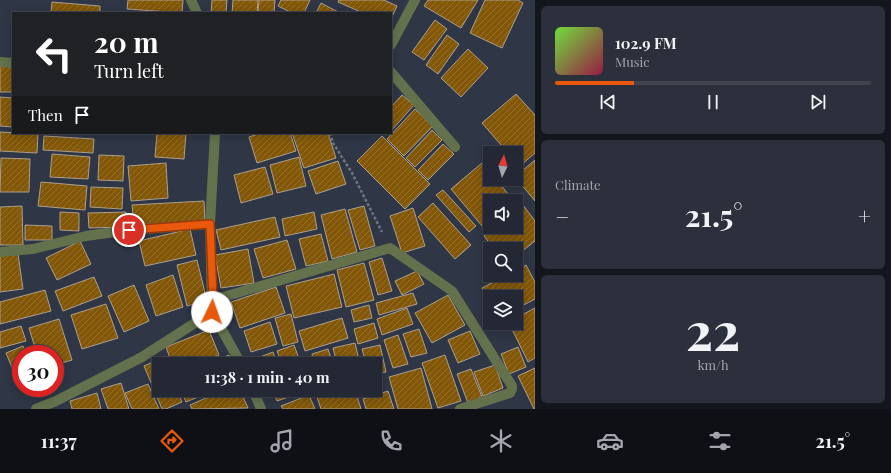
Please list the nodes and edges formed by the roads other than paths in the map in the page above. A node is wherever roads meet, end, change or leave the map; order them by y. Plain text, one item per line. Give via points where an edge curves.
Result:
1 (191, 0) edge
2 (415, 0) edge
3 (196, 12) edge
4 (392, 43) edge
5 (0, 62) edge
6 (12, 63) edge
7 (392, 73) edge
8 (215, 134) edge
9 (455, 147) dead end
10 (210, 224) junction
11 (0, 252) edge
12 (213, 300) junction
13 (212, 312) junction
14 (237, 357) edge
15 (256, 397) edge
16 (36, 409) edge
17 (261, 409) edge
18 (460, 409) edge

1 - 3 street
2 - 4 street
5 - 6 street
7 - 9 street
8 - 10 street
10 - 11 street via 129,230 86,236 33,249
10 - 12 street
12 - 13 street
12 - 18 street via 390,248 452,291 512,386 510,393
13 - 14 street
13 - 16 street via 142,357
15 - 17 street

